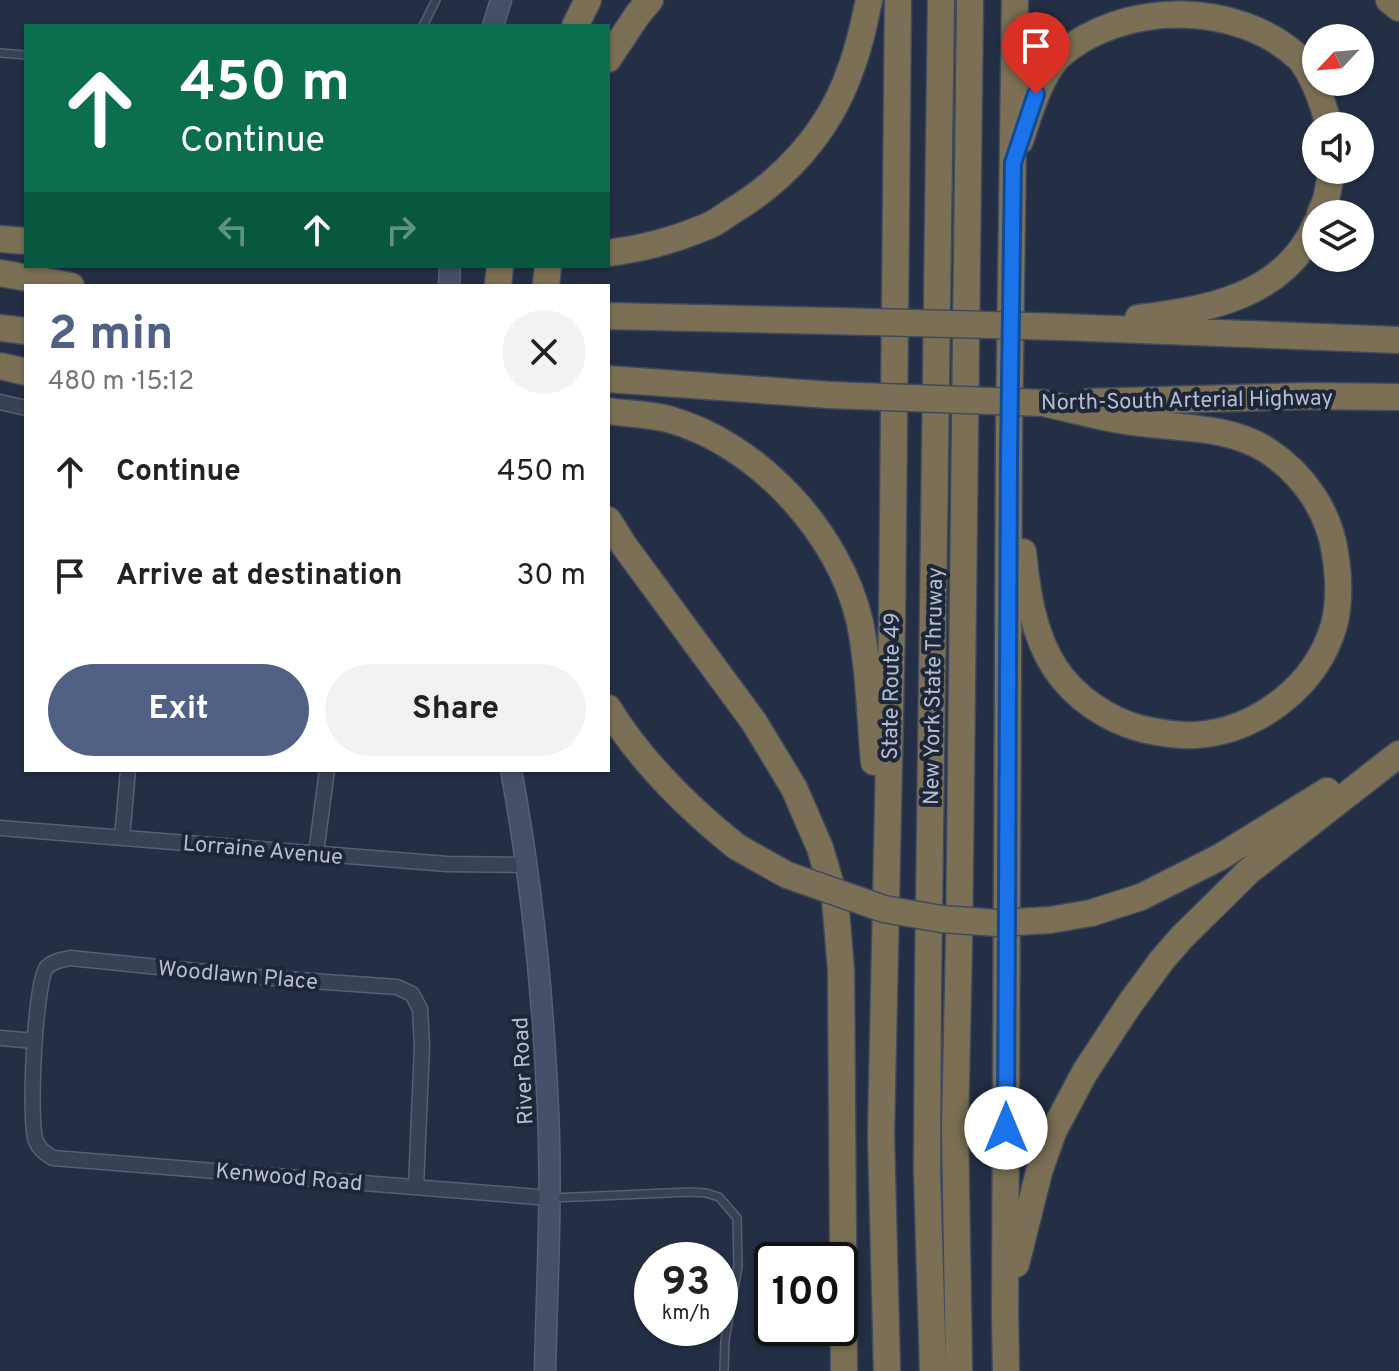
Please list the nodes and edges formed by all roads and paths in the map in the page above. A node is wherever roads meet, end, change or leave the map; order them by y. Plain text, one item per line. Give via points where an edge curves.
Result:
1 (436, 0) edge
2 (501, 0) edge
3 (570, 0) edge
4 (588, 0) edge
5 (650, 0) edge
6 (869, 0) edge
7 (898, 0) edge
8 (941, 0) edge
9 (970, 0) edge
10 (1015, 0) edge
11 (1389, 0) edge
12 (1399, 8) edge
13 (424, 24) edge
14 (494, 24) edge
15 (559, 24) edge
16 (576, 24) edge
17 (0, 53) edge
18 (24, 55) edge
19 (610, 56) edge
20 (1325, 112) edge
21 (1013, 163) junction
22 (24, 234) edge
23 (0, 238) edge
24 (24, 241) edge
25 (1302, 247) edge
26 (610, 253) edge
27 (0, 273) edge
28 (60, 284) edge
29 (0, 291) edge
30 (24, 292) edge
31 (610, 316) edge
32 (1062, 327) junction
33 (0, 328) edge
34 (24, 331) edge
35 (1397, 340) edge
36 (0, 366) edge
37 (24, 372) edge
38 (610, 379) edge
39 (1399, 397) edge
40 (0, 402) edge
41 (1044, 403) junction
42 (24, 408) edge
43 (610, 411) edge
44 (1009, 428) junction
45 (610, 523) edge
46 (610, 711) edge
47 (1399, 744) edge
48 (1399, 754) edge
49 (128, 772) edge
50 (327, 772) edge
51 (511, 772) edge
52 (0, 828) edge
53 (122, 838) junction
54 (316, 853) junction
55 (527, 865) junction
56 (886, 874) junction
57 (0, 1038) edge
58 (35, 1041) junction
59 (36, 1141) joint
60 (416, 1186) junction
61 (550, 1198) junction
62 (1005, 1315) junction
63 (545, 1371) edge
64 (724, 1371) edge
65 (844, 1371) edge
66 (887, 1371) edge
67 (933, 1371) edge
68 (959, 1371) edge
69 (1006, 1371) edge

1 - 13 lane
2 - 14 main road
3 - 15 highway
4 - 16 highway
5 - 19 highway
6 - 26 highway via 858,50 831,112 783,174 706,227 662,243
7 - 56 highway, State Route 49
8 - 67 highway, New York State Thruway via 927,1172
9 - 68 highway, New York State Thruway via 955,1127
10 - 21 highway
11 - 12 highway
17 - 18 lane
20 - 21 highway via 1302,61 1259,22 1195,1 1142,4 1084,32 1056,59 1036,94
21 - 44 highway
22 - 23 highway
23 - 24 highway
25 - 32 highway via 1260,287 1222,304
27 - 28 highway
29 - 30 highway
31 - 32 highway, bridge
32 - 35 highway
33 - 34 highway
36 - 37 highway
38 - 41 highway, North-South Arterial Highway, bridge
39 - 41 highway, North-South Arterial Highway
40 - 42 street
41 - 44 highway via 1232,435 1265,449 1303,482 1332,533 1337,609 1314,667 1271,710 1235,727 1197,735 1162,734 1124,724 1075,691 1055,667 1027,593
43 - 56 highway via 667,418 740,453 788,492 815,526 837,563 860,623
44 - 62 highway
45 - 65 highway via 754,722 794,788 835,899 841,970
46 - 47 highway, bridge via 678,796 737,847 787,875 884,909 984,922 1050,920 1141,897 1220,857
48 - 62 highway via 1249,871 1182,937 1129,1005 1053,1132
49 - 53 street
50 - 54 street
51 - 55 main road, River Road
52 - 53 street, Lorraine Avenue
53 - 54 street, Lorraine Avenue
54 - 55 street, Lorraine Avenue
55 - 61 main road, River Road via 541,974
56 - 66 highway, State Route 49 via 881,1134
57 - 58 street
58 - 59 street, Woodlawn Place
58 - 60 street, Woodlawn Place via 45,969 70,958 397,987 412,994 420,1009
59 - 60 street, Kenwood Road via 53,1158
60 - 61 street, Kenwood Road
61 - 63 main road, River Road
61 - 64 lane via 690,1192 719,1197 737,1218 738,1266
62 - 69 highway

